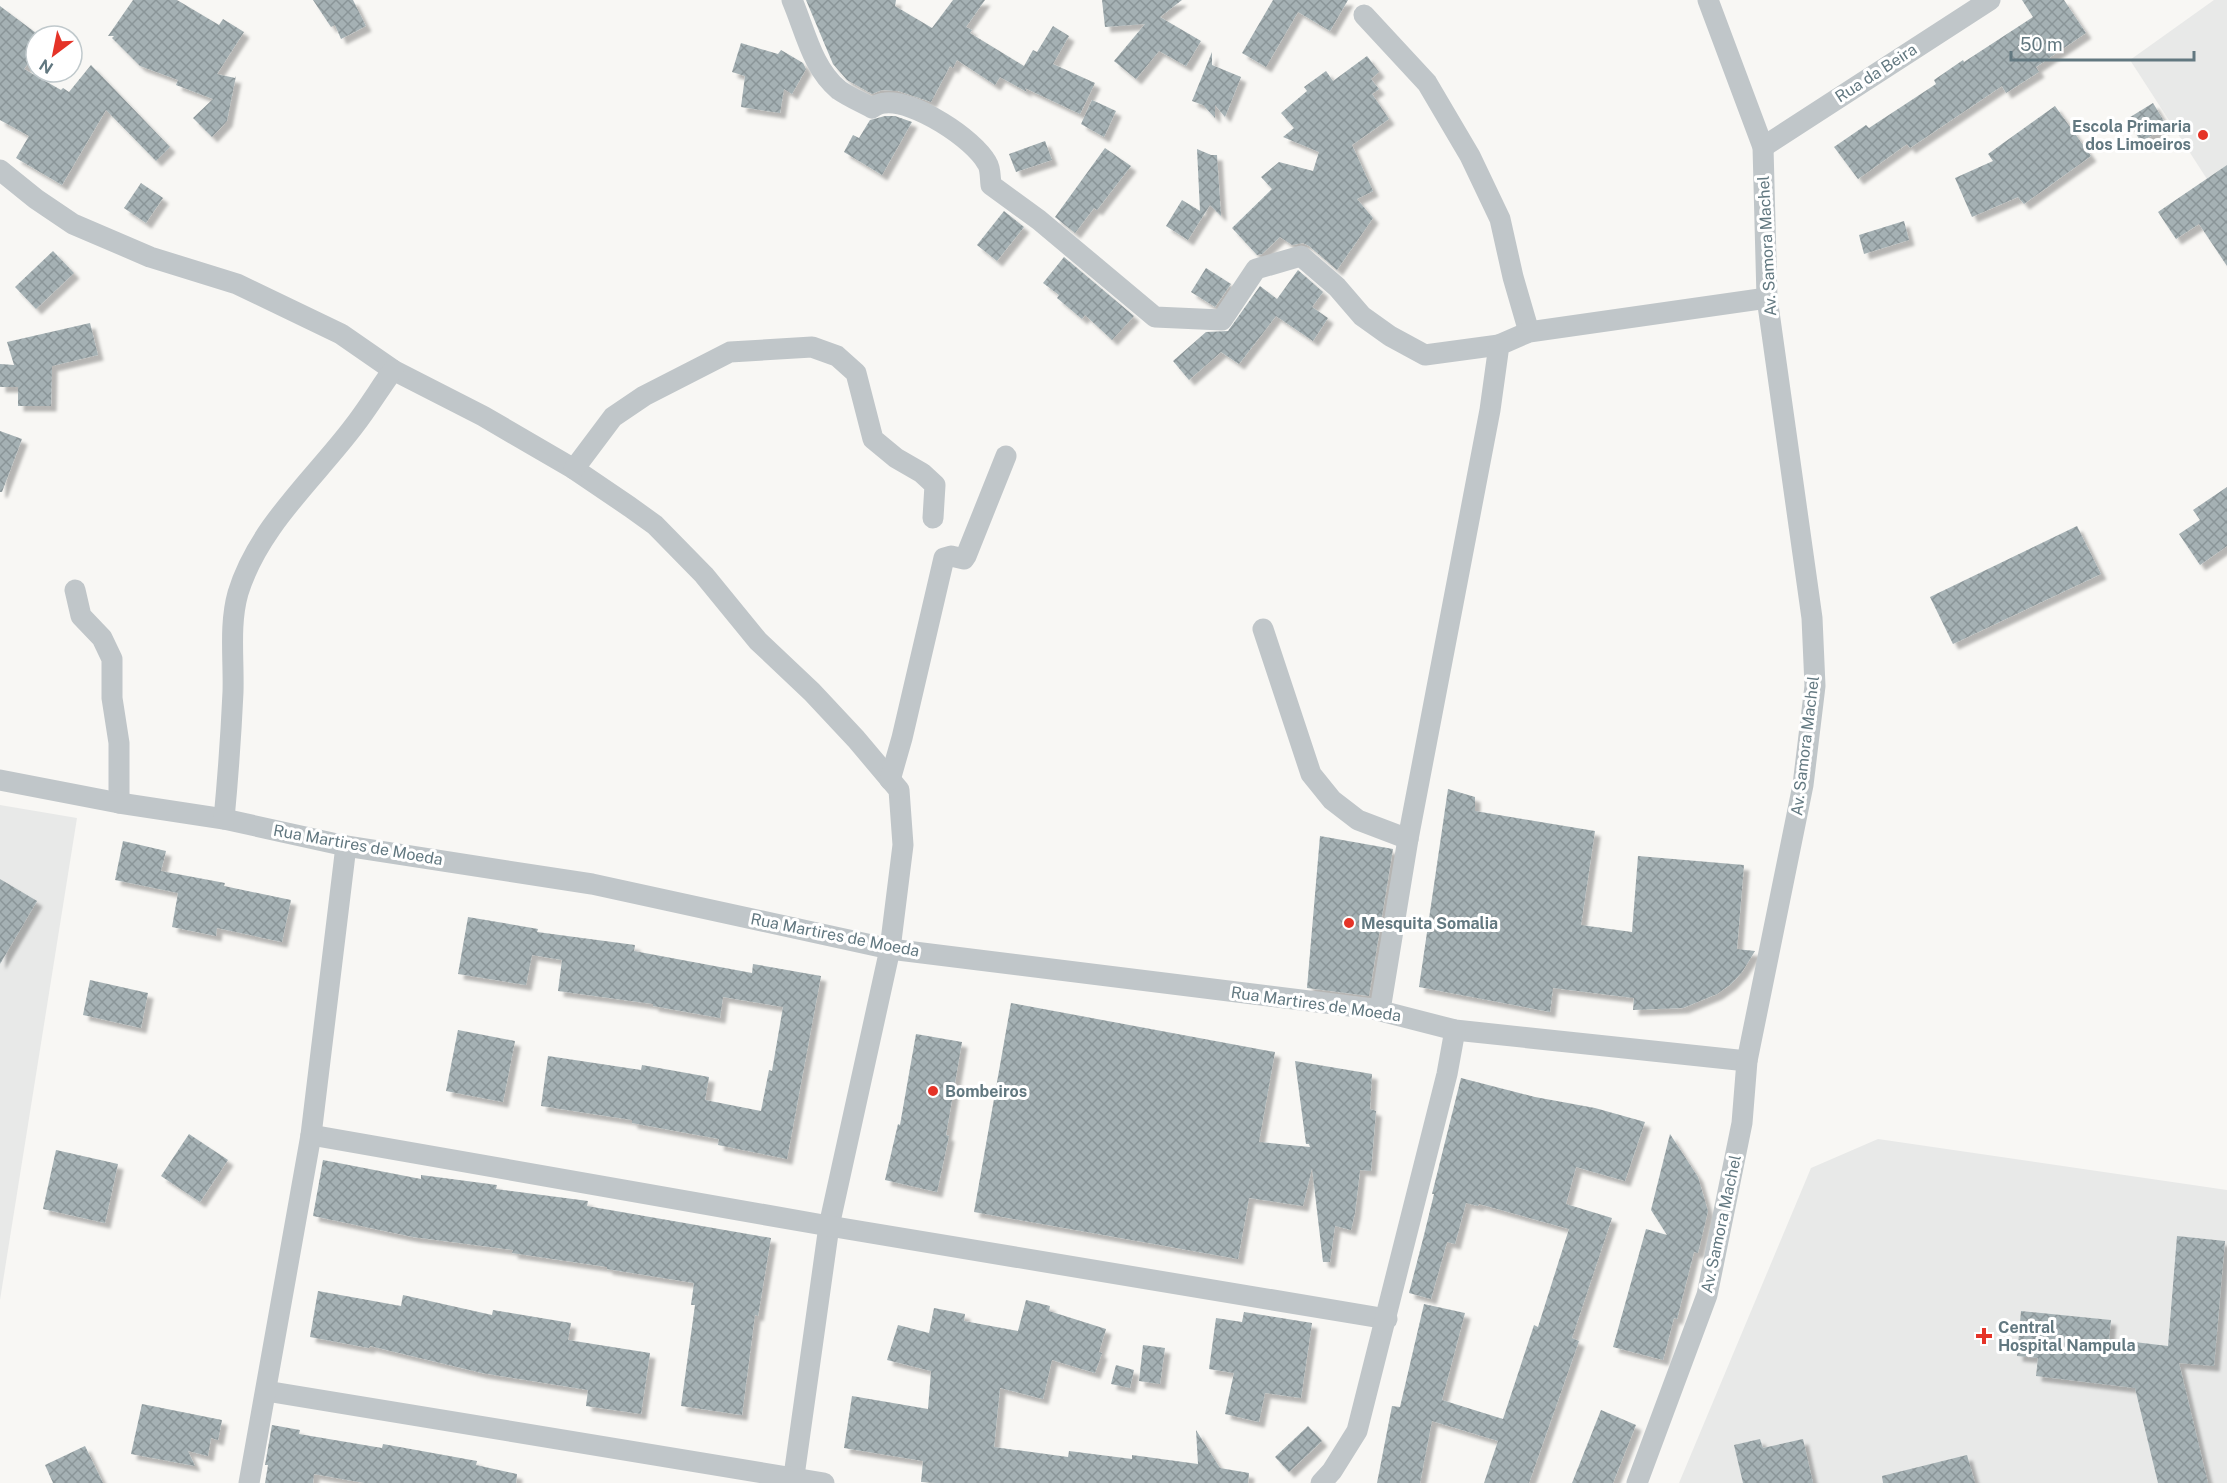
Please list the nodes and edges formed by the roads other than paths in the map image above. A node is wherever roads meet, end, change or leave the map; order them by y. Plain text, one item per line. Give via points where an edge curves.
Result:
1 (792, 0) edge
2 (1708, 0) edge
3 (1989, 0) edge
4 (1364, 15) dead end
5 (1763, 147) junction
6 (0, 170) edge
7 (1767, 298) junction
8 (1529, 332) junction
9 (1499, 345) junction
10 (393, 370) junction
11 (1005, 456) dead end
12 (574, 469) junction
13 (933, 518) dead end
14 (75, 590) dead end
15 (1263, 629) dead end
16 (0, 780) edge
17 (890, 780) junction
18 (119, 802) junction
19 (224, 819) junction
20 (1408, 838) junction
21 (345, 846) junction
22 (890, 949) junction
23 (1380, 1010) junction
24 (1455, 1030) junction
25 (1747, 1062) junction
26 (311, 1135) junction
27 (829, 1226) junction
28 (1386, 1319) junction
29 (266, 1391) junction
30 (793, 1480) edge
31 (249, 1483) edge
32 (824, 1483) edge
33 (1321, 1483) edge
34 (1637, 1483) edge

1 - 9 street via 808,45 838,89 872,108 884,103 902,105 958,132 989,165 991,185 1155,317 1222,320 1256,269 1301,256 1337,286 1362,316 1425,355
2 - 5 street, Av. Samora Machel
3 - 5 street, Rua da Beira
4 - 8 street via 1427,83 1470,156 1500,219
5 - 7 street, Av. Samora Machel
6 - 10 street via 73,224 150,257 237,284 341,334
7 - 8 street
7 - 25 street, Av. Samora Machel via 1812,618 1815,686 1803,785
8 - 9 street
9 - 20 street
10 - 12 street
10 - 19 street via 354,426 263,540 238,594 233,626
11 - 17 street via 966,556 944,558
12 - 13 street via 614,417 654,390 730,352 812,347 837,356 856,373 873,439 935,485
12 - 17 street via 655,525
14 - 18 street via 81,616 102,638 112,659
15 - 20 street via 1311,774 1332,800 1358,820
16 - 18 street, Rua Martires de Moeda
17 - 22 street via 899,790 903,845
18 - 19 street, Rua Martires de Moeda
19 - 21 street, Rua Martires de Moeda
20 - 23 street
21 - 22 street, Rua Martires de Moeda via 592,884
21 - 26 street
22 - 23 street, Rua Martires de Moeda
22 - 27 street
23 - 24 street, Rua Martires de Moeda
24 - 25 street, Rua Martires de Moeda
24 - 28 street
25 - 34 street, Av. Samora Machel via 1742,1123 1707,1295
26 - 27 street
26 - 29 street
27 - 28 street
27 - 30 street
28 - 33 street via 1357,1431
29 - 30 street
29 - 31 street
30 - 32 street

